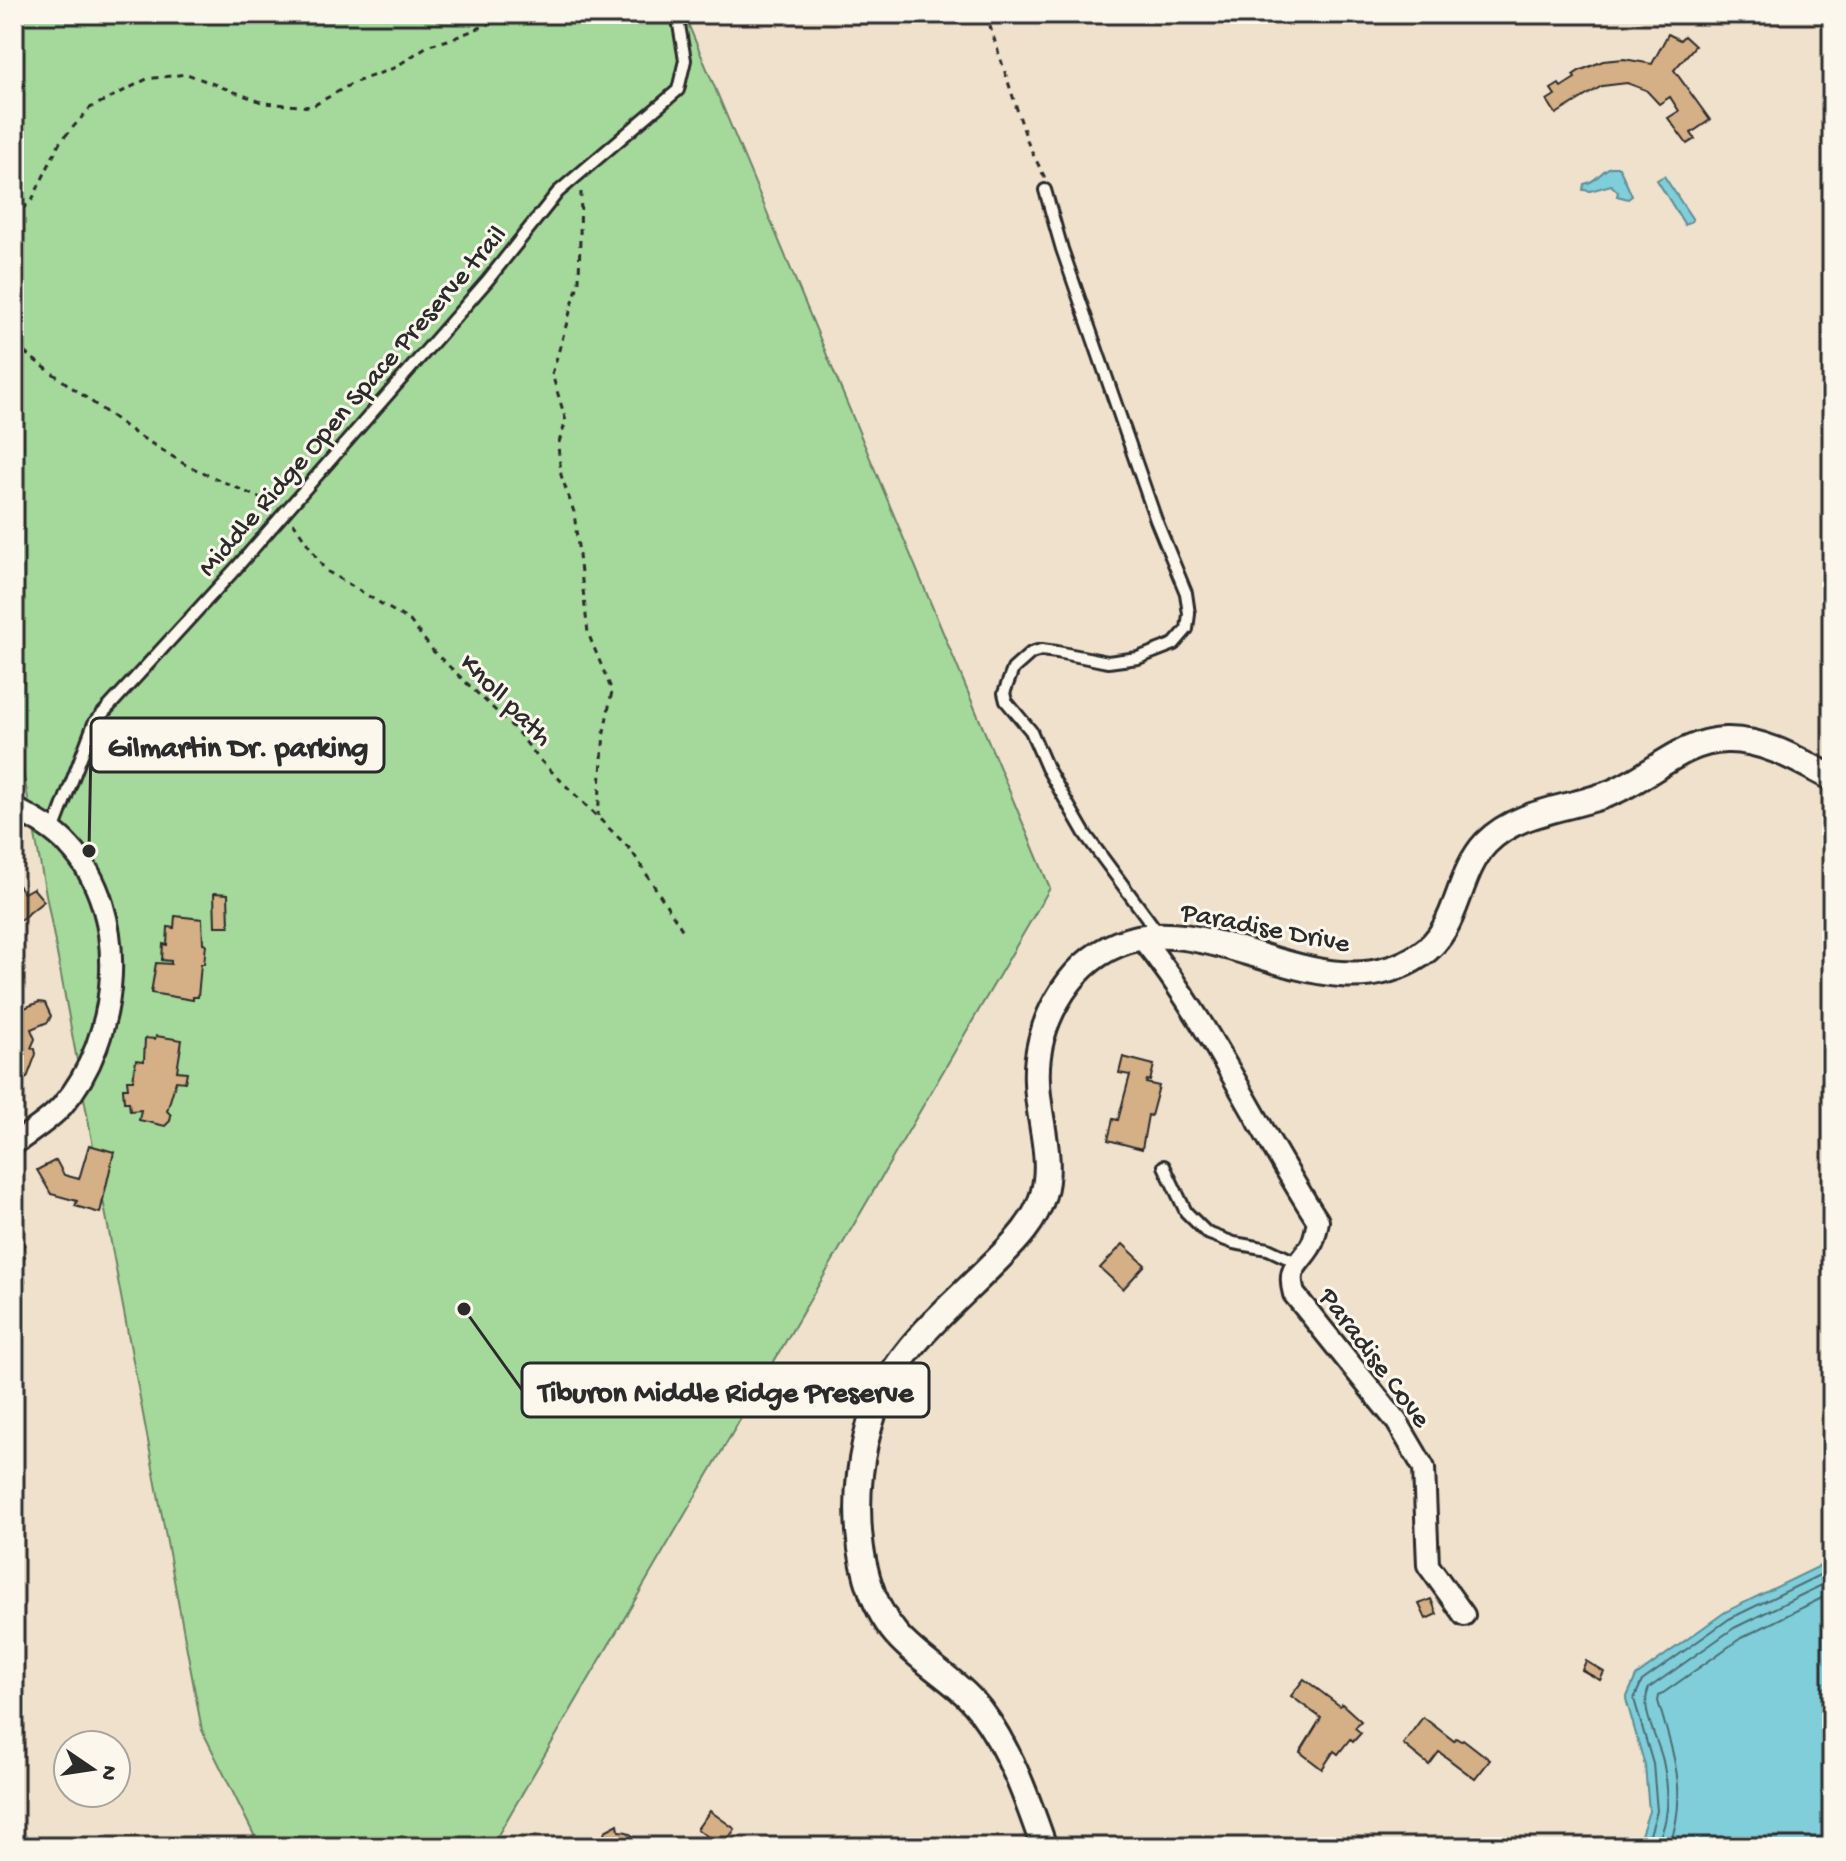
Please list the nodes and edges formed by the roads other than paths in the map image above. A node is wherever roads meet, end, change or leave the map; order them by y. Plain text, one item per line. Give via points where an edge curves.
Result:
1 (675, 14) edge
2 (1045, 190) road end
3 (1832, 778) edge
4 (14, 808) edge
5 (53, 831) junction
6 (1150, 936) junction
7 (14, 1144) edge
8 (1164, 1166) dead end
9 (1296, 1262) junction
10 (1464, 1615) dead end
11 (1044, 1847) edge

1 - 5 lane, Middle Ridge Open Space Preserve trail via 685,60 678,90 558,192 487,281 94,723
2 - 6 lane via 1189,614 1187,629 1174,644 1138,658 1108,662 1041,650 1031,653 1013,669 1004,693
3 - 6 street, Paradise Drive via 1751,743 1731,740 1694,746 1608,794 1506,827 1485,843 1474,861 1434,945 1418,957 1381,970 1317,970 1205,941
4 - 5 street
5 - 7 street via 78,856 96,888 112,946 111,984 104,1022 80,1082 61,1107
6 - 9 street, Paradise Cove via 1318,1221 1312,1245
6 - 11 street, Paradise Drive via 1106,949 1090,960 1054,1008 1038,1054 1036,1082 1047,1170 1036,1214 889,1378 872,1416 863,1458 860,1533 873,1595 900,1638 977,1705 990,1723
8 - 9 lane via 1186,1212 1207,1233
9 - 10 street, Paradise Cove via 1290,1279 1294,1294 1397,1422 1424,1468 1428,1565

